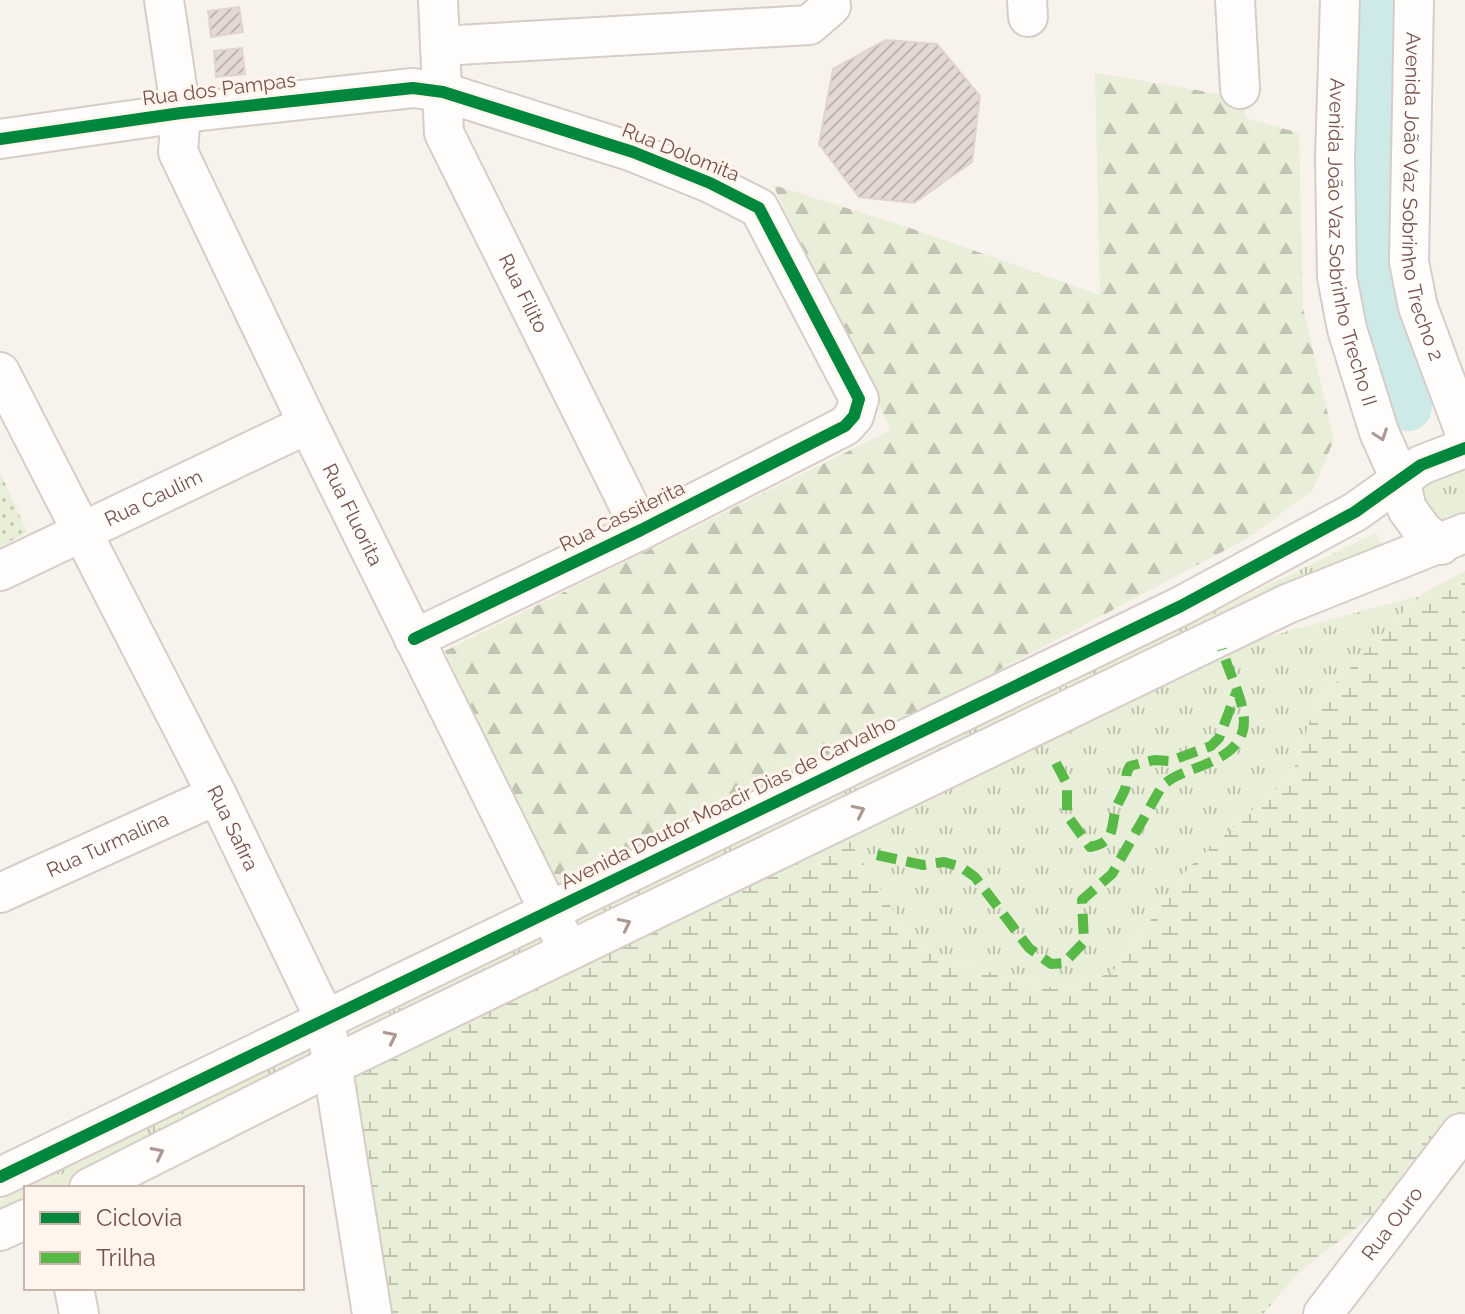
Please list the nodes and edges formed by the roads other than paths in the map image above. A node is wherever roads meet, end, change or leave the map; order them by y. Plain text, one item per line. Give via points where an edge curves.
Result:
1 (164, 0) edge
2 (438, 0) edge
3 (1235, 0) edge
4 (1340, 0) edge
5 (1414, 0) edge
6 (820, 12) edge
7 (440, 46) junction
8 (1240, 89) dead end
9 (443, 92) junction
10 (181, 113) junction
11 (0, 139) edge
12 (0, 372) edge
13 (308, 424) junction
14 (845, 426) joint
15 (1465, 433) edge
16 (1465, 448) edge
17 (1400, 479) junction
18 (641, 530) junction
19 (80, 531) junction
20 (1453, 539) edge
21 (0, 571) edge
22 (414, 639) junction
23 (1072, 658) junction
24 (1093, 698) junction
25 (217, 795) junction
26 (0, 893) edge
27 (549, 912) junction
28 (570, 951) junction
29 (325, 1019) junction
30 (331, 1066) junction
31 (1461, 1133) dead end
32 (0, 1177) edge
33 (93, 1186) edge
34 (24, 1220) edge
35 (0, 1231) edge
36 (74, 1290) edge
37 (79, 1314) edge
38 (372, 1314) edge
39 (1323, 1314) edge

1 - 10 street, Rua Fluorita
2 - 7 street, Rua Filito
3 - 8 street
4 -> 17 street, Avenida João Vaz Sobrinho Trecho II via 1337,277 1379,432
5 - 15 street, Avenida João Vaz Sobrinho Trecho 2 via 1409,262 1418,307
6 - 7 street
7 - 9 street, Rua Filito
9 - 10 street, Rua dos Pampas via 375,89
9 - 14 street, Rua Dolomita via 633,152 759,208 859,399
9 - 18 street, Rua Filito via 444,133
10 - 11 street, Rua dos Pampas
10 - 13 street, Rua Fluorita via 178,152
12 - 19 street, Rua Safira
13 - 19 street, Rua Caulim
13 - 22 street, Rua Fluorita
14 - 18 street, Rua Cassiterita
16 - 17 street, Avenida Doutor Moacir Dias de Carvalho via 1445,453
17 - 20 street via 1413,520
17 - 23 street, Avenida Doutor Moacir Dias de Carvalho via 1355,512
18 - 22 street, Rua Cassiterita
19 - 21 street, Rua Caulim
19 - 25 street, Rua Safira
20 - 24 street via 1287,604
22 - 27 street, Rua Fluorita
23 - 24 street
23 - 27 street, Avenida Doutor Moacir Dias de Carvalho
28 -> 24 street
25 - 26 street, Rua Turmalina
25 - 29 street, Rua Safira
27 - 28 street, Rua Fluorita
27 - 29 street, Avenida Doutor Moacir Dias de Carvalho
30 -> 28 street
29 - 30 street, Rua Safira
29 - 32 street, Avenida Doutor Moacir Dias de Carvalho
33 -> 30 street
30 - 38 street, Rua Safira
31 - 39 street, Rua Ouro
34 - 35 street
36 - 37 street

